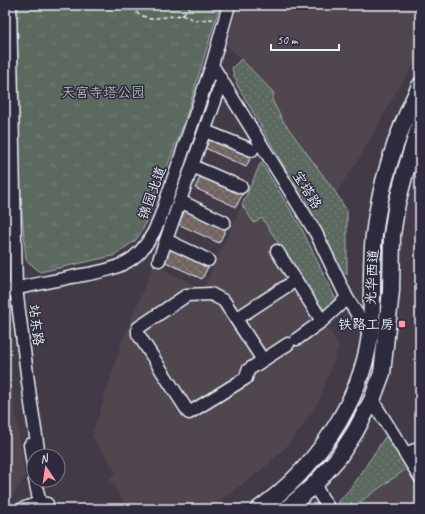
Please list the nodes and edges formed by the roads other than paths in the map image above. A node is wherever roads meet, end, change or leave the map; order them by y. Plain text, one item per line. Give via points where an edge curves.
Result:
1 (10, 5) edge
2 (229, 5) edge
3 (212, 65) junction
4 (222, 80) junction
5 (420, 86) edge
6 (420, 125) edge
7 (205, 131) junction
8 (5, 144) edge
9 (252, 150) dead end
10 (192, 166) junction
11 (241, 187) dead end
12 (180, 201) junction
13 (224, 222) dead end
14 (166, 240) junction
15 (277, 251) dead end
16 (159, 260) dead end
17 (208, 260) dead end
18 (296, 280) junction
19 (10, 290) edge
20 (347, 298) junction
21 (236, 319) junction
22 (322, 321) junction
23 (370, 334) junction
24 (263, 360) junction
25 (372, 400) junction
26 (30, 448) edge
27 (38, 448) edge
28 (420, 448) edge
29 (405, 454) junction
30 (420, 477) edge
31 (314, 485) junction
32 (38, 488) edge
33 (43, 488) edge
34 (44, 507) edge
35 (22, 509) edge
36 (259, 509) edge
37 (287, 509) edge
38 (330, 509) edge

1 - 19 street, 站东路
2 - 3 street, 锦园北道
3 - 4 street, 宝塔路
3 - 19 street, 锦园北道 via 159,220 144,247 120,265 100,272
4 - 7 street
4 - 20 street, 宝塔路 via 316,233
5 - 23 main road, 光华西道 via 389,163 382,189 374,236
6 - 25 main road, 光华西道 via 394,219 391,291 382,373
7 - 9 street
7 - 10 street
8 - 19 street, 站东路
10 - 11 street
10 - 12 street
12 - 13 street
12 - 14 street
14 - 16 street
14 - 17 street
15 - 18 street
18 - 21 street
18 - 22 street
19 - 26 street, 站东路
19 - 27 street, 站东路
20 - 22 street
20 - 23 street, 宝塔路
21 - 24 street
21 - 24 street via 224,301 211,294 187,295 138,328 138,334 189,413 246,378 248,370
22 - 24 street
23 - 36 main road, 光华西道 via 365,360 338,424 318,453 294,480
25 - 29 street
25 - 31 main road, 光华西道 via 338,458
28 - 29 street
29 - 30 street
31 - 37 main road, 光华西道
31 - 38 street
32 - 34 street
33 - 34 street
34 - 35 street

